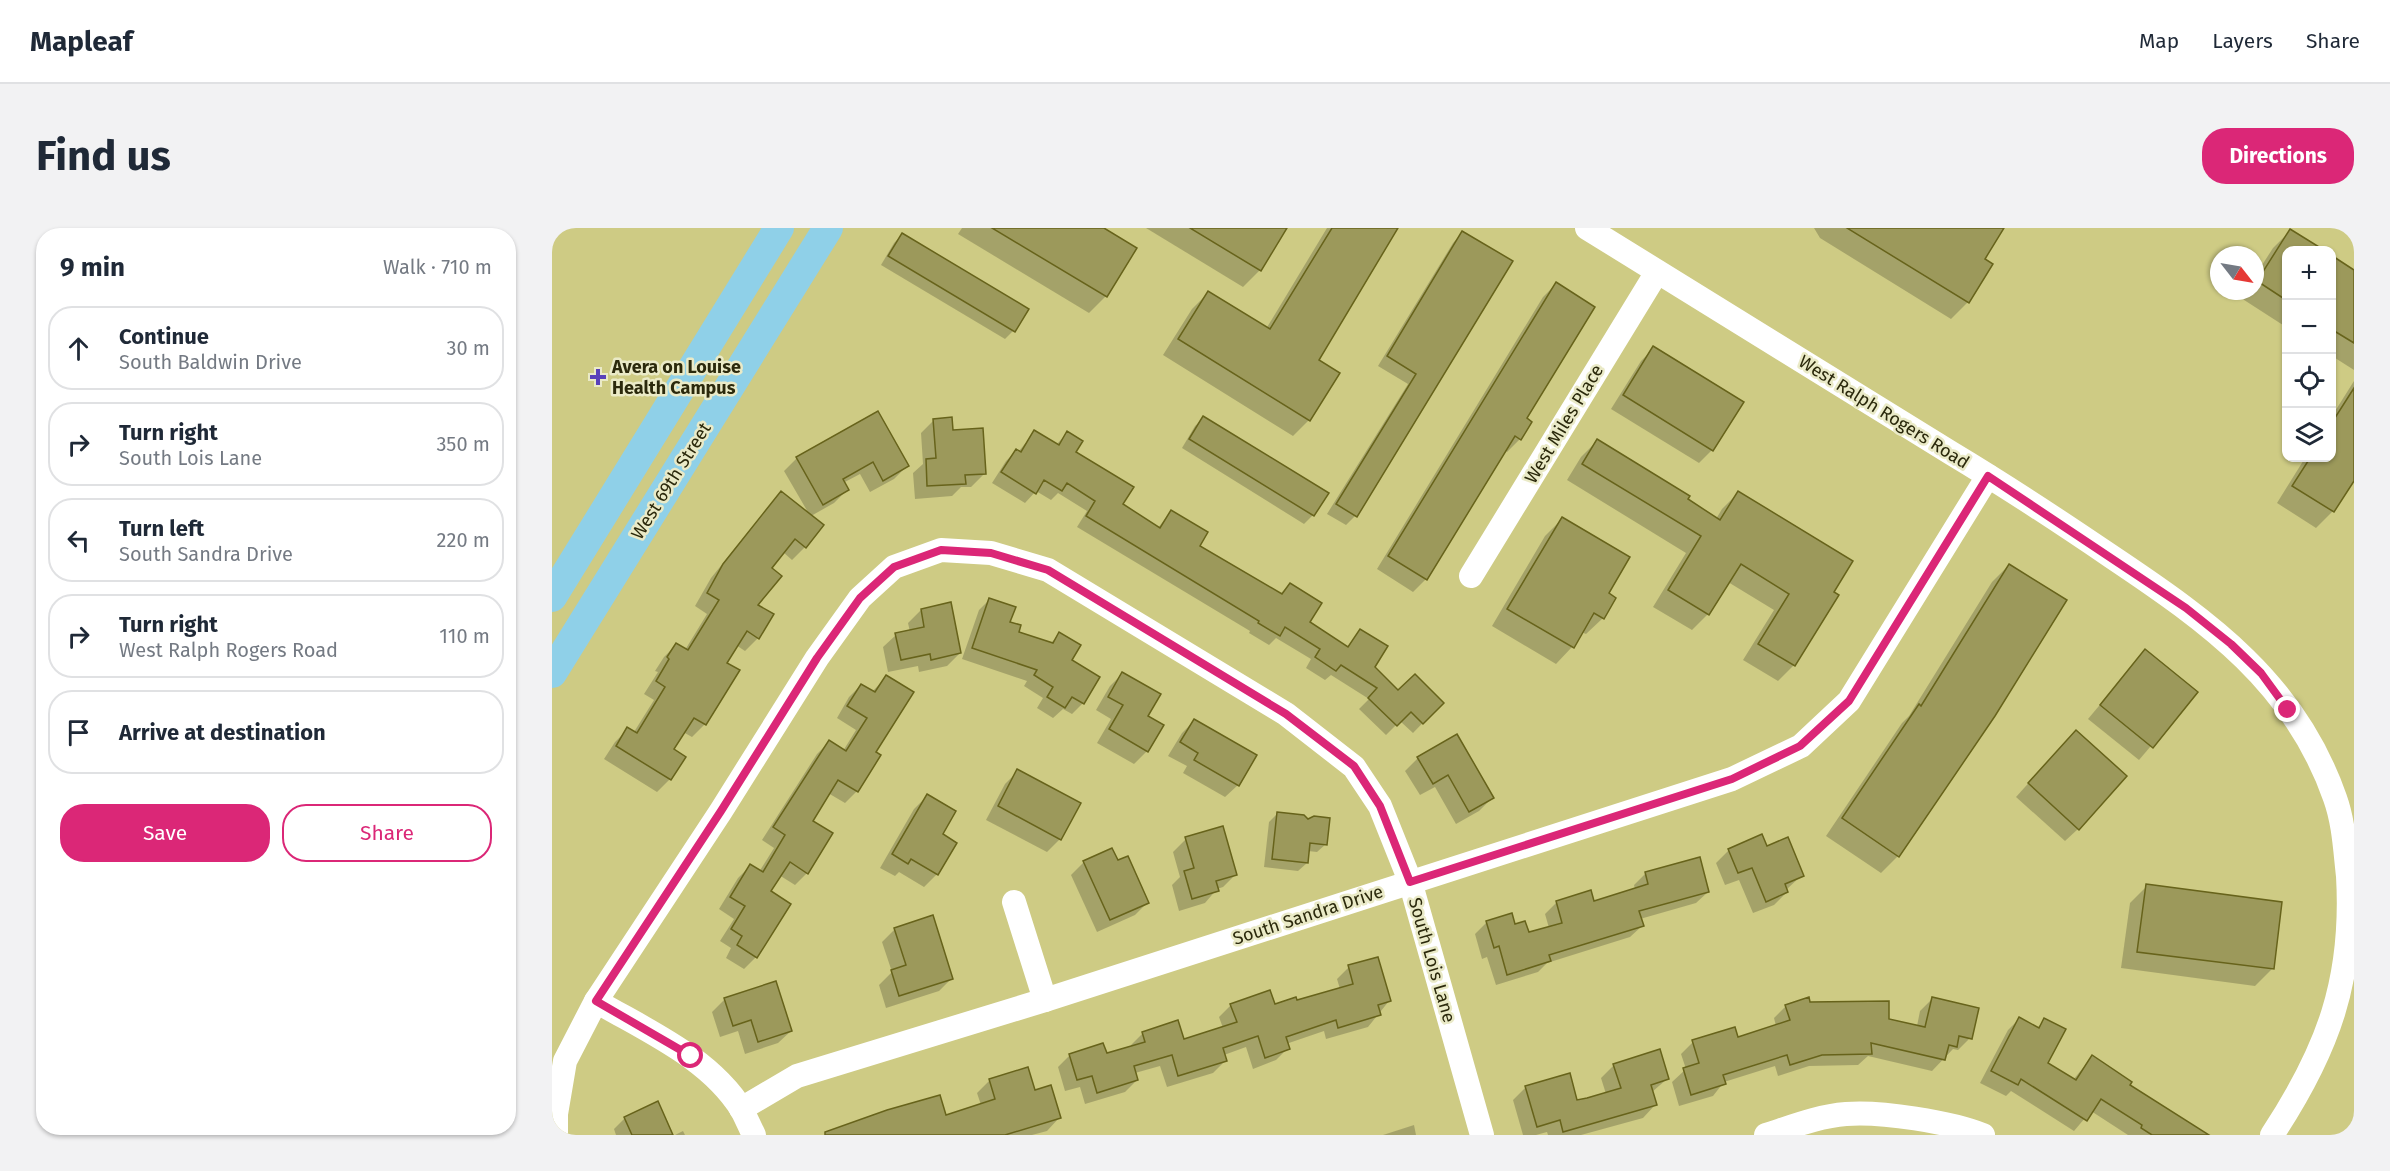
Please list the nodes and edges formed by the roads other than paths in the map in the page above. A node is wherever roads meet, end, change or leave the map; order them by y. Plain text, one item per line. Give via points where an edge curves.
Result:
1 (779, 228) edge
2 (828, 228) edge
3 (1587, 228) edge
4 (1657, 272) junction
5 (1988, 476) junction
6 (1471, 576) dead end
7 (552, 597) edge
8 (552, 673) edge
9 (2347, 817) edge
10 (1410, 882) junction
11 (1014, 902) dead end
12 (1045, 1000) junction
13 (596, 1001) junction
14 (741, 1109) junction
15 (556, 1135) edge
16 (754, 1135) edge
17 (1482, 1135) edge
18 (1766, 1135) edge
19 (1983, 1135) edge
20 (2272, 1135) edge

1 - 7 main road
2 - 8 main road, West 69th Street
3 - 4 street, West Ralph Rogers Road
4 - 5 street, West Ralph Rogers Road
4 - 6 street, West Miles Place
5 - 9 street, West Ralph Rogers Road via 2186,608 2231,644 2261,673 2315,751
5 - 10 street, South Sandra Drive via 1849,701 1800,746 1732,779
9 - 20 street, West Ralph Rogers Road via 2350,941 2343,987 2327,1037 2300,1093
10 - 12 street, South Sandra Drive
10 - 13 street, South Lois Lane via 1380,806 1354,766 1286,714 1048,570 991,553 941,550 894,567 860,598 817,658
10 - 17 street, South Lois Lane
11 - 12 street
12 - 14 street, South Sandra Drive via 797,1076
13 - 14 street via 691,1056 717,1079
13 - 15 street, South Lois Lane via 565,1061
14 - 16 street
18 - 19 street via 1846,1114 1893,1116

